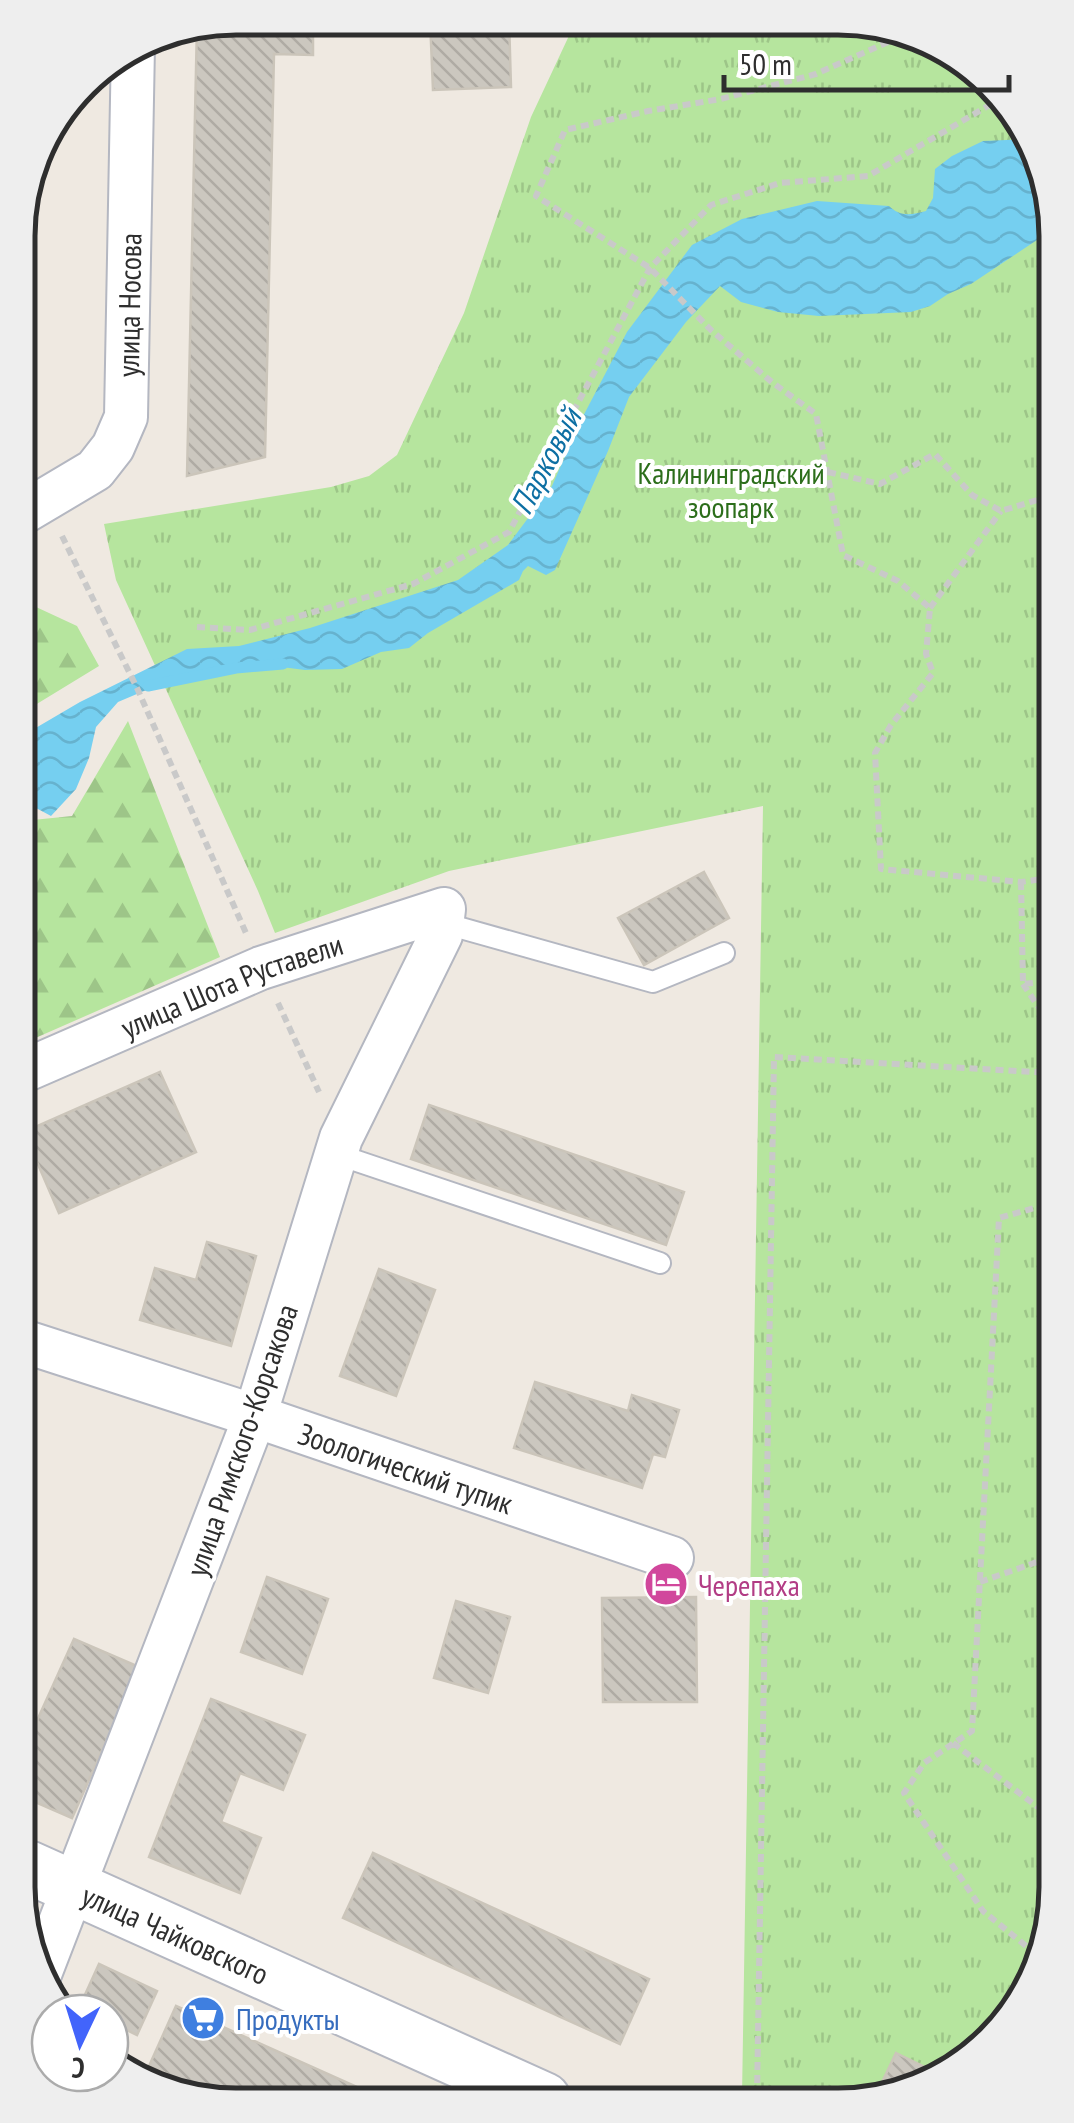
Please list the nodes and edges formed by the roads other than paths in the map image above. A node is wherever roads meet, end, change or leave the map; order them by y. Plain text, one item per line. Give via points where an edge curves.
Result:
1 (133, 64) edge
2 (35, 507) edge
3 (444, 916) junction
4 (724, 953) dead end
5 (35, 1065) edge
6 (336, 1154) junction
7 (660, 1263) dead end
8 (35, 1345) edge
9 (256, 1416) junction
10 (672, 1558) dead end
11 (52, 1877) edge
12 (44, 1944) edge
13 (520, 2088) edge

1 - 2 street, улица Носова via 126,416 95,470
3 - 4 lane via 654,982
3 - 5 street, улица Шота Руставели via 261,968
3 - 6 street, улица Римского-Корсакова via 441,935
6 - 7 lane
6 - 9 street, улица Римского-Корсакова
8 - 9 street, Зоологический тупик
9 - 10 street, Зоологический тупик
9 - 11 street, улица Римского-Корсакова
11 - 12 street, улица Римского-Корсакова
11 - 13 street, улица Чайковского

